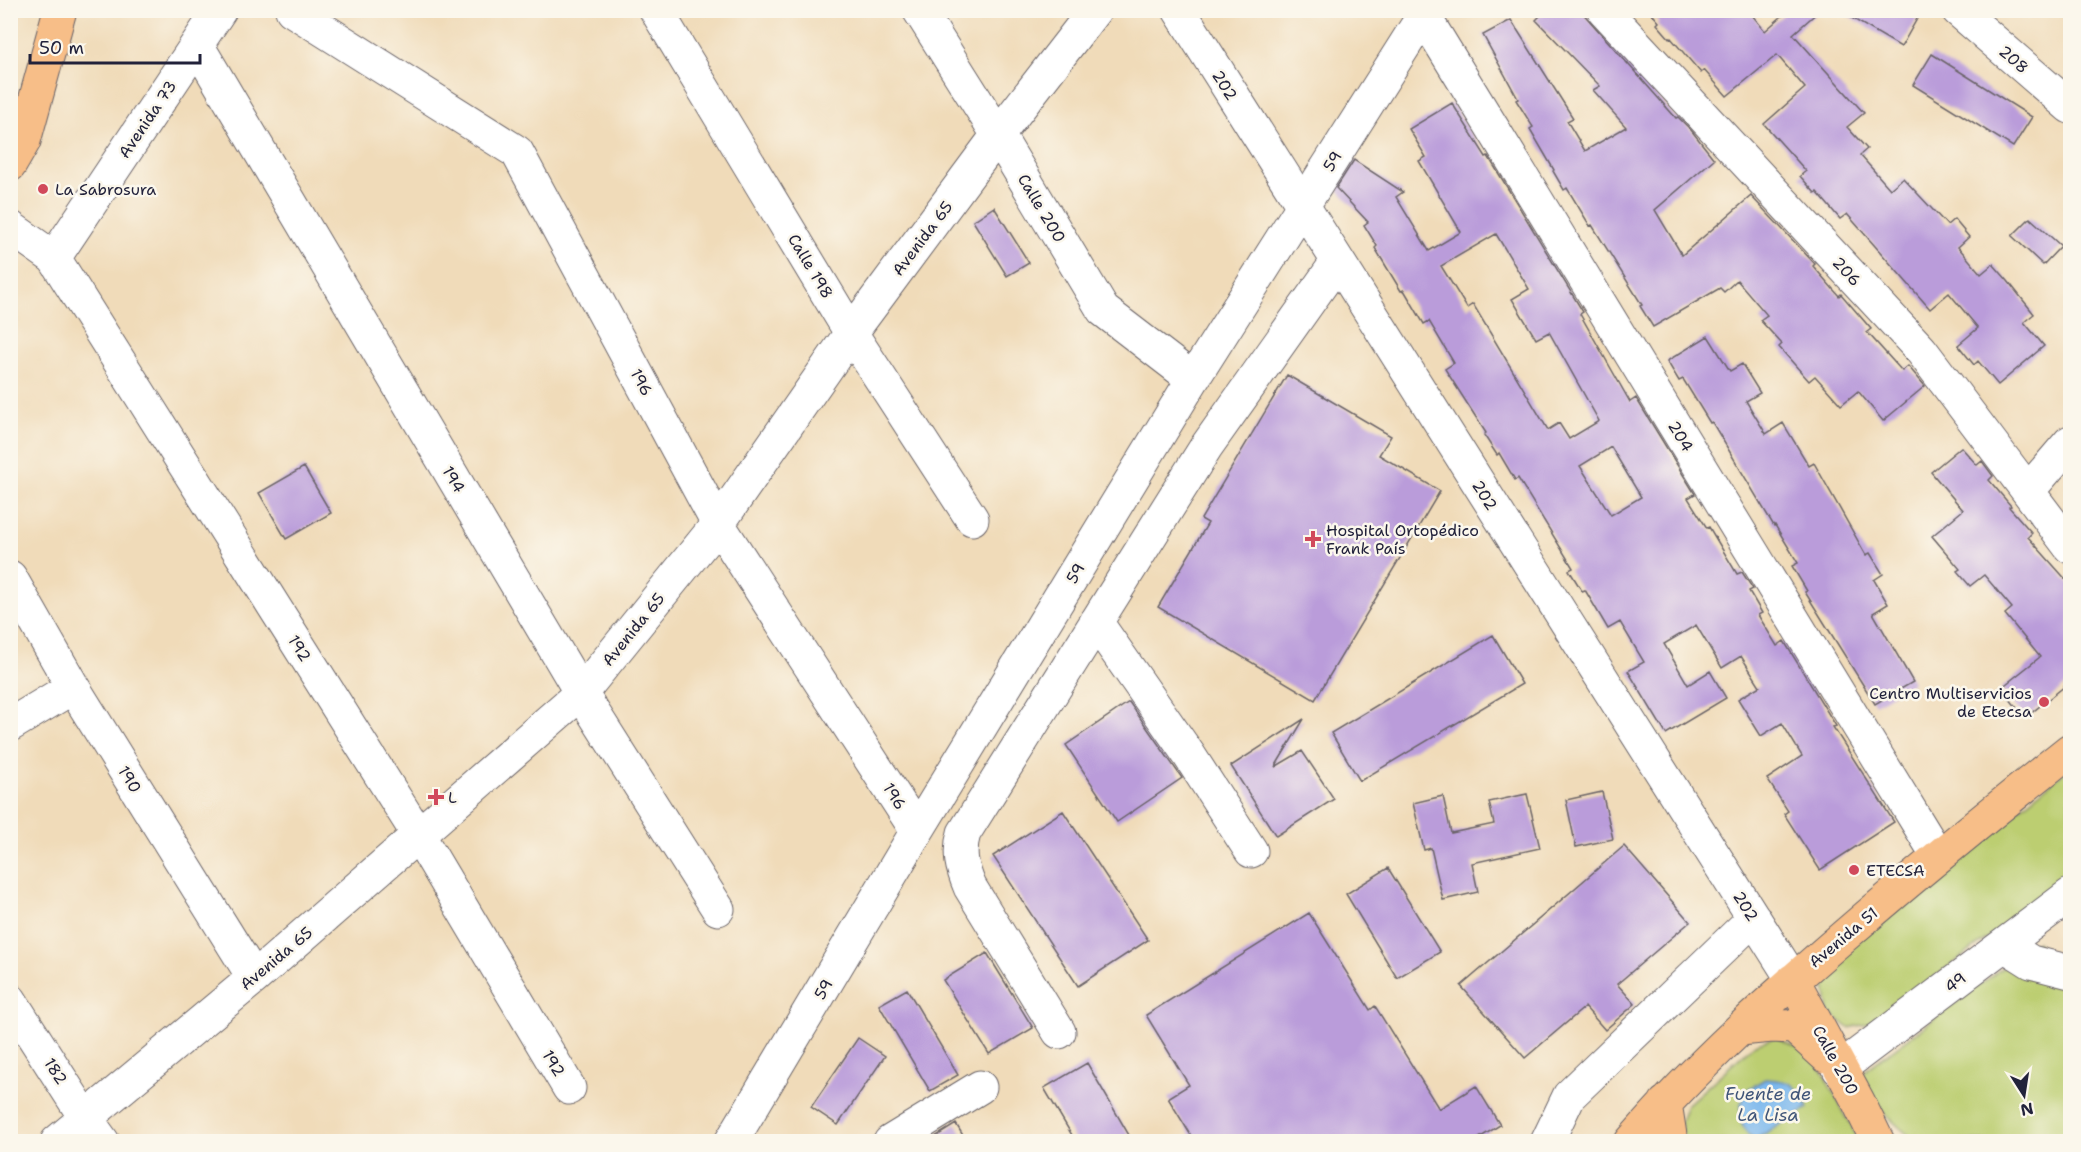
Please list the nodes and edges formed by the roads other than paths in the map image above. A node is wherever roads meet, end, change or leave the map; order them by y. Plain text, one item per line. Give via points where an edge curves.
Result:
1 (60, 10) edge
2 (219, 10) edge
3 (292, 10) edge
4 (656, 10) edge
5 (919, 10) edge
6 (1095, 10) edge
7 (1179, 10) edge
8 (1604, 10) edge
9 (1958, 10) edge
10 (1425, 13) edge
11 (197, 45) junction
12 (2070, 107) edge
13 (998, 135) junction
14 (10, 165) edge
15 (1303, 208) junction
16 (10, 227) edge
17 (54, 258) junction
18 (1337, 262) junction
19 (851, 333) junction
20 (1193, 380) junction
21 (2070, 442) edge
22 (2028, 491) junction
23 (972, 519) dead end
24 (718, 524) junction
25 (2070, 547) edge
26 (10, 577) edge
27 (1096, 622) junction
28 (73, 687) junction
29 (581, 693) junction
30 (10, 725) edge
31 (2070, 750) edge
32 (917, 831) junction
33 (419, 836) junction
34 (1251, 851) dead end
35 (1938, 856) junction
36 (2070, 895) edge
37 (718, 909) dead end
38 (1754, 918) junction
39 (2004, 945) junction
40 (2070, 972) edge
41 (254, 978) junction
42 (1793, 980) junction
43 (10, 1000) edge
44 (1740, 1029) junction
45 (1059, 1032) dead end
46 (1839, 1069) junction
47 (980, 1087) dead end
48 (569, 1088) dead end
49 (1665, 1102) junction
50 (94, 1129) edge
51 (1878, 1137) edge
52 (57, 1142) edge
53 (731, 1142) edge
54 (890, 1142) edge
55 (1547, 1142) edge
56 (1631, 1142) edge
57 (1671, 1142) edge

1 - 14 main road via 24,141
2 - 11 street, Avenida 73
3 - 24 street, 196 via 517,152
4 - 19 street, Calle 198
5 - 13 street, Calle 200
6 - 13 street, Avenida 65
7 - 15 street, 202
8 - 22 street, 206 via 1921,350
9 - 12 street, 208
10 - 15 street, 59
10 - 35 street, 204
11 - 17 street, Avenida 73
11 - 29 street, 194
13 - 19 street, Avenida 65
13 - 20 street, Calle 200 via 1103,310
15 - 18 street, 202
15 - 20 street, 59
16 - 17 street, 192
17 - 33 street, 192
18 - 27 street via 1206,447
18 - 38 street, 202
19 - 23 street, Calle 198
19 - 24 street, Avenida 65
20 - 32 street, 59
21 - 22 street
22 - 25 street, 206
24 - 29 street, Avenida 65
24 - 32 street, 196
26 - 28 street, 190
27 - 34 street
27 - 45 street via 964,833 960,846 961,866 970,887
28 - 30 street
28 - 41 street, 190
29 - 33 street, Avenida 65
29 - 37 street, 194
31 - 35 main road, Avenida 51
32 - 53 street, 59
33 - 41 street, Avenida 65
33 - 48 street, 192
35 - 42 main road, Avenida 51
36 - 39 street, 49
38 - 42 street, 202
38 - 55 street via 1569,1096
39 - 40 street via 2031,962
39 - 46 street, 49
41 - 50 street, Avenida 65
42 - 44 main road, Avenida 51
42 - 46 main road, Calle 200
43 - 50 street, 182
44 - 46 main road via 1794,1027
44 - 49 main road, Avenida 51
46 - 51 main road, Calle 200
47 - 54 street
49 - 56 main road, Avenida 51
49 - 57 main road
50 - 52 street, Avenida 65

